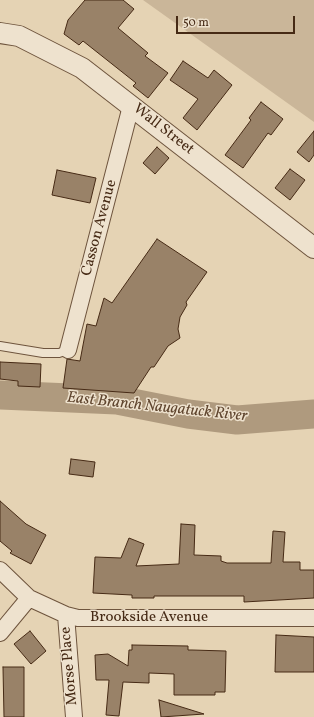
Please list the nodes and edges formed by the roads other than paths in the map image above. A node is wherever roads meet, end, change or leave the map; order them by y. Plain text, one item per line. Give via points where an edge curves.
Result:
1 (0, 33) edge
2 (132, 106) junction
3 (314, 248) edge
4 (0, 346) edge
5 (68, 350) joint
6 (0, 570) edge
7 (29, 598) junction
8 (66, 615) junction
9 (314, 618) edge
10 (0, 634) edge
11 (74, 717) edge

1 - 2 street, Wall Street via 19,36 82,68
2 - 3 street, Wall Street
2 - 5 street, Casson Avenue
4 - 5 lane via 43,353
6 - 7 street, Brookside Avenue
7 - 8 street, Brookside Avenue
7 - 10 street
8 - 9 street, Brookside Avenue via 78,618
8 - 11 street, Morse Place

